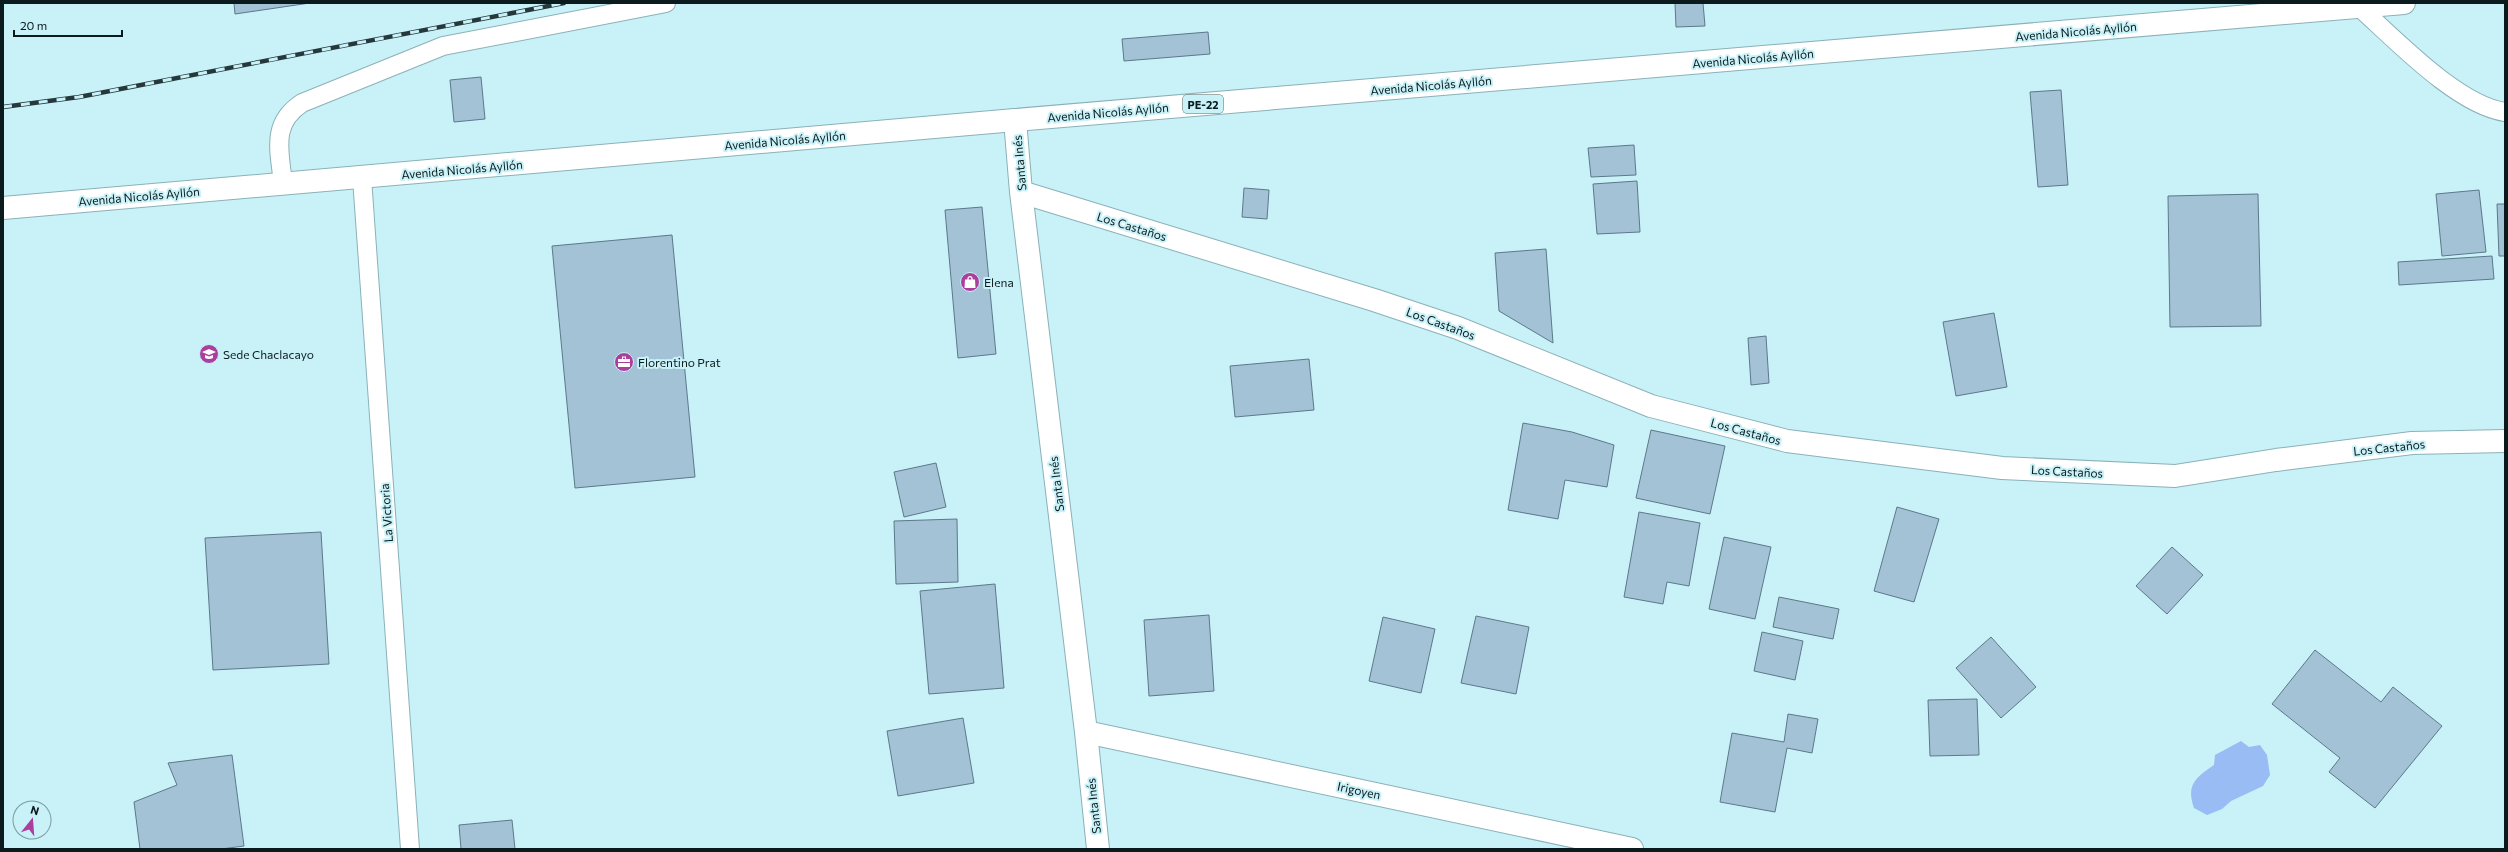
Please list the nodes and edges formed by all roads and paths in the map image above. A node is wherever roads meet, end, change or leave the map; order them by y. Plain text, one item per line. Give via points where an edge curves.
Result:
1 (666, 3) edge
2 (2404, 3) edge
3 (2359, 7) junction
4 (2505, 112) edge
5 (1015, 120) junction
6 (362, 178) junction
7 (283, 184) junction
8 (1021, 192) junction
9 (3, 208) edge
10 (2505, 441) edge
11 (1086, 732) junction
12 (410, 849) edge
13 (1098, 849) edge
14 (1632, 849) edge

1 - 7 lane via 442,46 302,103 286,116 279,135
2 - 3 main road, Avenida Nicolás Ayllón / PE-22
3 - 4 lane via 2456,91 2497,111
3 - 5 main road, Avenida Nicolás Ayllón / PE-22
5 - 6 main road, Avenida Nicolás Ayllón / PE-22
5 - 8 main road, Santa Inés
6 - 7 main road, Avenida Nicolás Ayllón / PE-22
6 - 12 lane, La Victoria
7 - 9 main road, Avenida Nicolás Ayllón / PE-22
8 - 10 main road, Los Castaños via 1458,328 1651,406 1787,441 2002,468 2175,476 2412,443
8 - 11 main road, Santa Inés
11 - 13 main road, Santa Inés
11 - 14 main road, Irigoyen

